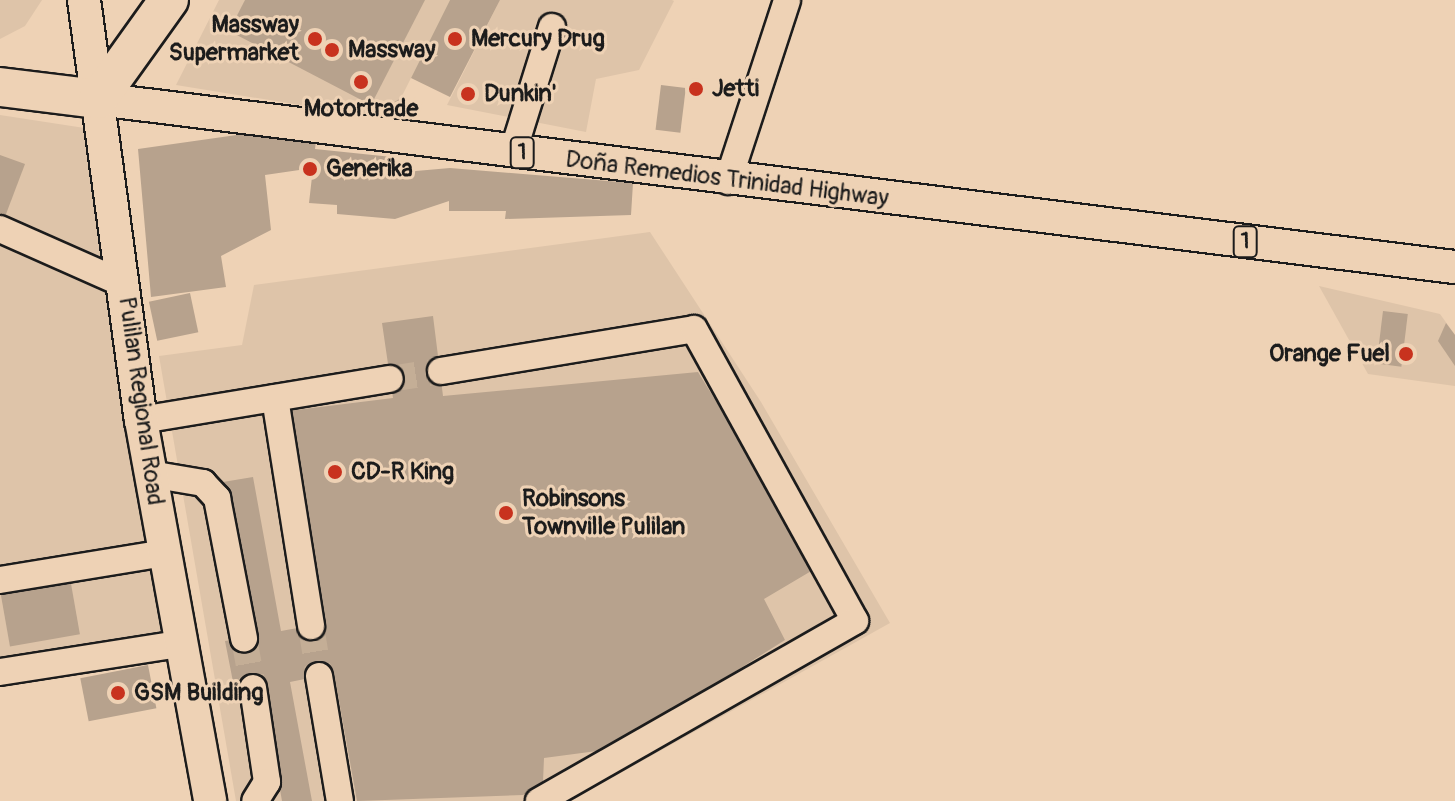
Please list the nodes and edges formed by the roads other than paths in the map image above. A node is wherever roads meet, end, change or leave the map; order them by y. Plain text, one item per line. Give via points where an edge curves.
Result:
1 (84, 0) edge
2 (169, 0) edge
3 (787, 0) edge
4 (552, 27) dead end
5 (0, 87) edge
6 (98, 99) junction
7 (513, 152) junction
8 (728, 181) junction
9 (0, 229) edge
10 (1455, 267) edge
11 (124, 284) junction
12 (441, 371) tunnel mouth
13 (390, 379) tunnel mouth
14 (275, 398) junction
15 (141, 420) junction
16 (150, 474) junction
17 (165, 553) junction
18 (0, 580) edge
19 (311, 626) tunnel mouth
20 (244, 638) tunnel mouth
21 (178, 644) junction
22 (0, 672) edge
23 (319, 676) tunnel mouth
24 (253, 688) tunnel mouth
25 (210, 801) edge
26 (255, 801) edge
27 (340, 801) edge
28 (539, 801) edge

1 - 6 main road, Pulilan Regional Road
2 - 6 highway
3 - 8 street
4 - 7 street
5 - 6 highway, Doña Remedios Trinidad Highway / 1
6 - 7 main road, Doña Remedios Trinidad Highway / 1
6 - 11 main road, Pulilan Regional Road
7 - 8 main road, Doña Remedios Trinidad Highway / 1
8 - 10 main road, Doña Remedios Trinidad Highway / 1
9 - 11 street
11 - 15 main road, Pulilan Regional Road
12 - 28 street via 694,329 855,621
13 - 14 street
14 - 15 street
14 - 19 street
15 - 16 main road, Pulilan Regional Road
16 - 17 main road, Pulilan Regional Road
16 - 20 street via 203,483 217,498
17 - 18 street
17 - 21 main road, Pulilan Regional Road
21 - 22 street
21 - 25 main road, Pulilan Regional Road
23 - 27 street
24 - 26 street via 267,782

